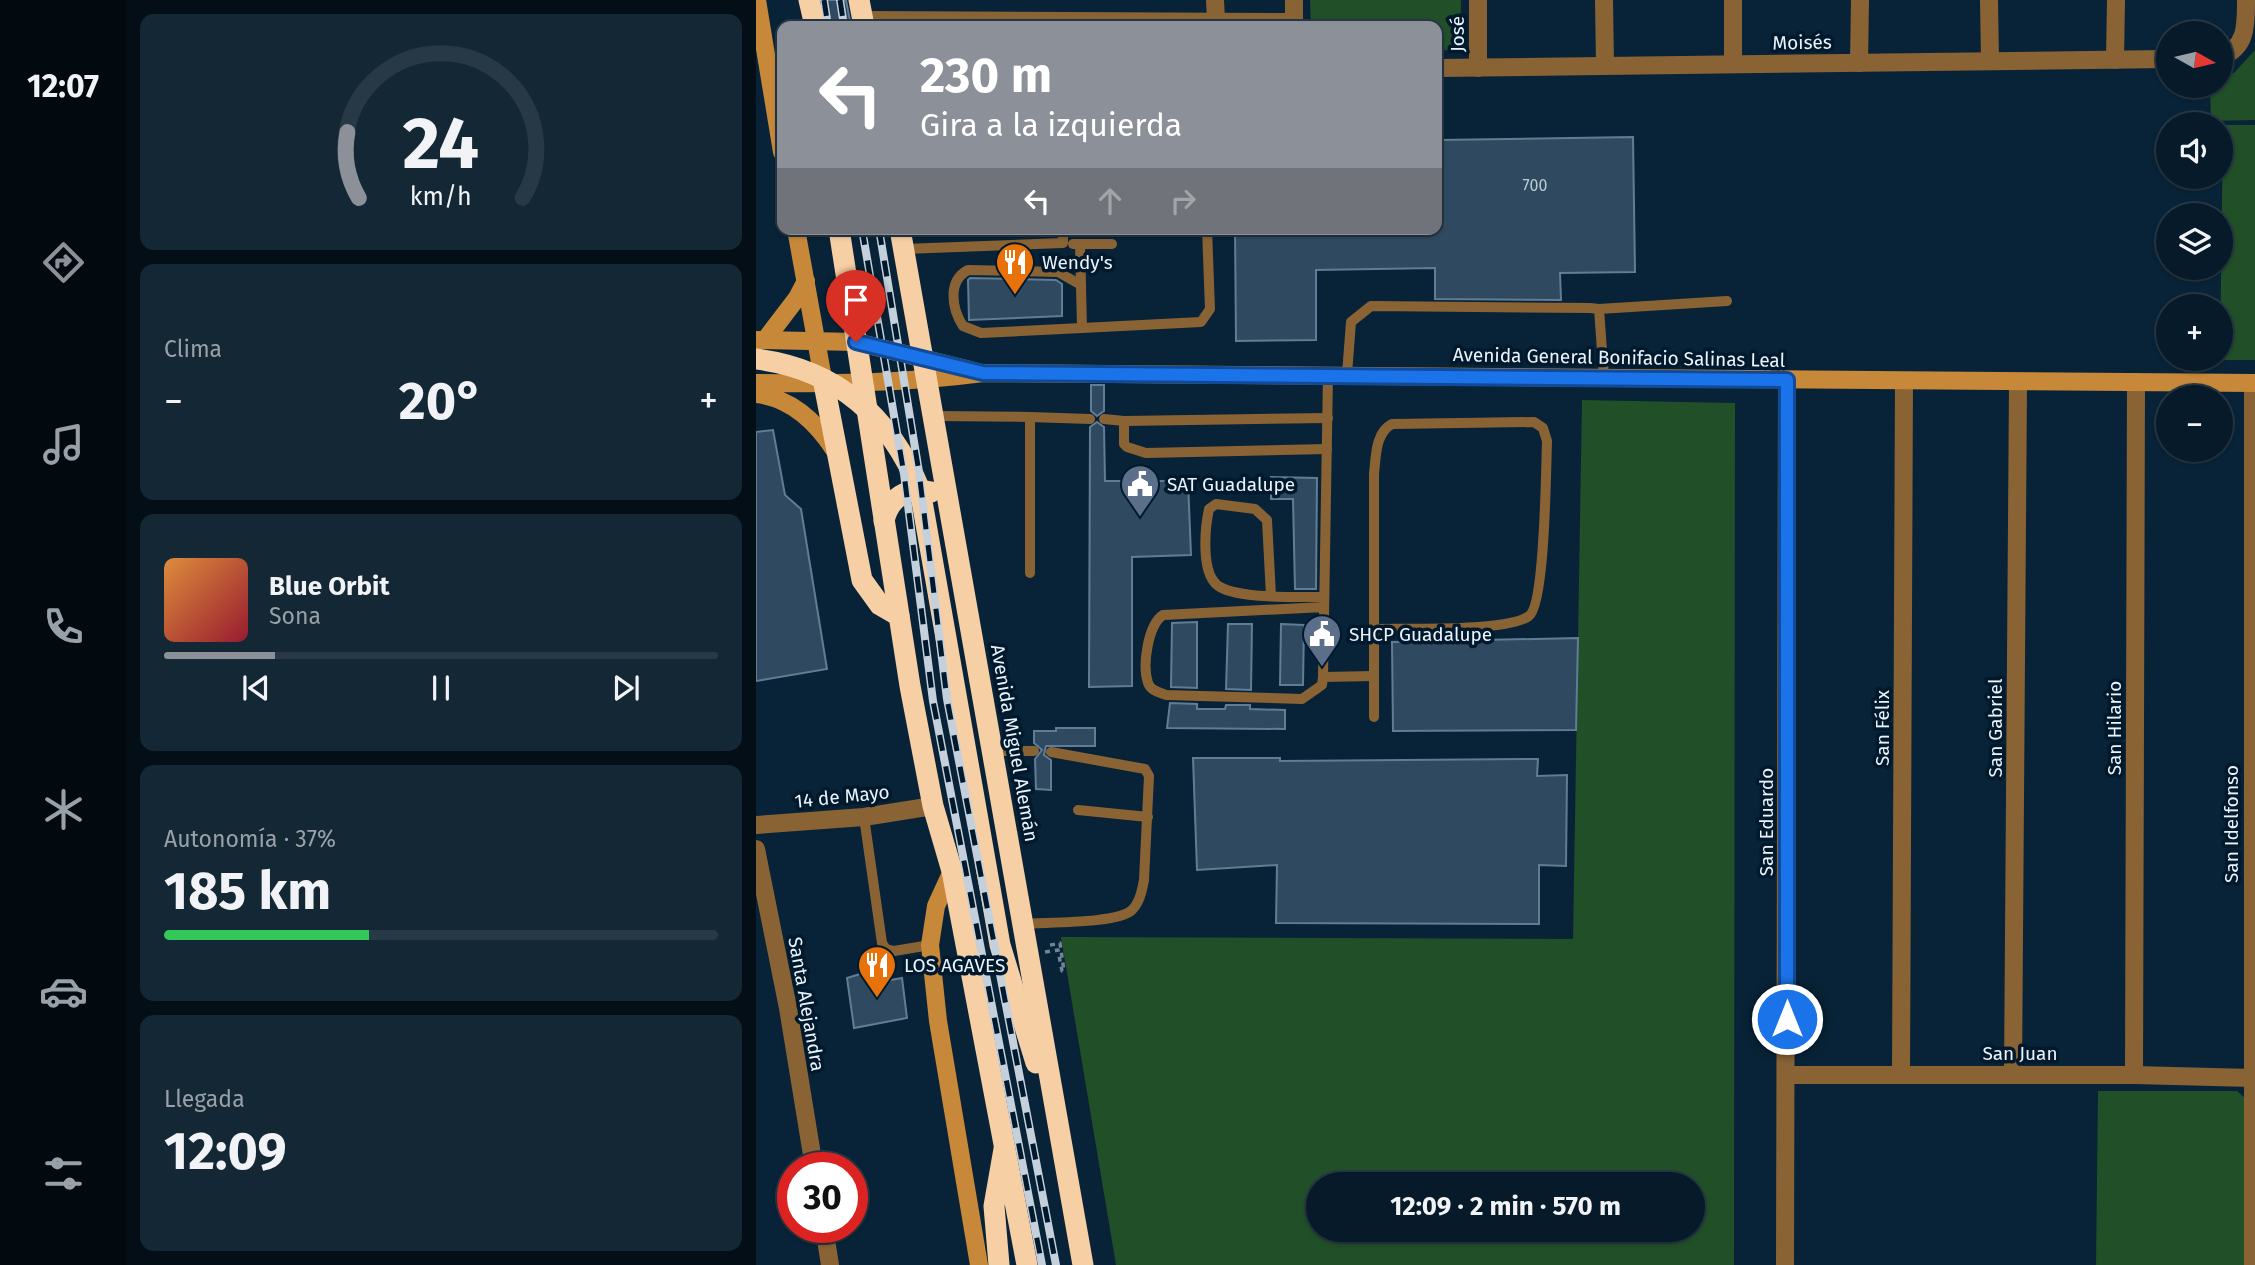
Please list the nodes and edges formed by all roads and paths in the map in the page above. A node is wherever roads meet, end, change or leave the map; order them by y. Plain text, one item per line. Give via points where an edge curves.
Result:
1 (757, 0) edge
2 (801, 0) edge
3 (809, 0) edge
4 (1215, 0) edge
5 (1294, 0) edge
6 (1478, 0) edge
7 (1604, 0) edge
8 (1732, 0) edge
9 (1860, 0) edge
10 (1990, 0) edge
11 (2116, 0) edge
12 (2246, 0) edge
13 (862, 15) edge
14 (805, 21) edge
15 (814, 21) edge
16 (1128, 21) edge
17 (1216, 21) edge
18 (1294, 21) edge
19 (758, 24) edge
20 (2233, 47) edge
21 (2156, 59) edge
22 (2115, 60) junction
23 (1990, 61) junction
24 (1859, 63) junction
25 (1733, 64) junction
26 (1605, 65) junction
27 (1442, 68) edge
28 (1478, 68) junction
29 (777, 125) edge
30 (797, 235) edge
31 (840, 235) edge
32 (1063, 235) edge
33 (1207, 235) edge
34 (902, 239) edge
35 (1063, 243) junction
36 (1080, 244) junction
37 (1112, 244) dead end
38 (806, 281) junction
39 (1081, 285) junction
40 (1727, 301) dead end
41 (1599, 309) junction
42 (1082, 328) junction
43 (817, 342) junction
44 (856, 342) junction
45 (759, 346) edge
46 (927, 371) junction
47 (1328, 374) junction
48 (1347, 374) junction
49 (1604, 378) junction
50 (1787, 380) junction
51 (1904, 381) junction
52 (2136, 382) junction
53 (756, 383) edge
54 (2018, 383) junction
55 (2254, 383) edge
56 (824, 384) junction
57 (862, 384) junction
58 (756, 394) edge
59 (934, 416) junction
60 (1030, 417) junction
61 (1328, 418) junction
62 (1090, 419) dead end
63 (1104, 419) dead end
64 (1124, 421) junction
65 (1327, 449) junction
66 (835, 451) junction
67 (953, 520) junction
68 (884, 521) junction
69 (1030, 573) dead end
70 (1271, 596) junction
71 (1324, 602) junction
72 (899, 616) junction
73 (1374, 629) junction
74 (1374, 676) junction
75 (1323, 677) junction
76 (1374, 717) dead end
77 (993, 751) junction
78 (1034, 751) dead end
79 (1051, 752) dead end
80 (933, 806) junction
81 (1078, 810) dead end
82 (864, 817) junction
83 (1148, 817) junction
84 (756, 825) edge
85 (756, 849) edge
86 (953, 871) junction
87 (1023, 924) junction
88 (1059, 943) dead end
89 (930, 945) junction
90 (1058, 950) dead end
91 (2253, 1011) edge
92 (1901, 1074) junction
93 (2013, 1074) junction
94 (2134, 1074) junction
95 (1787, 1075) junction
96 (2252, 1078) junction
97 (1006, 1140) junction
98 (812, 1152) edge
99 (1063, 1152) junction
100 (827, 1243) edge
101 (830, 1265) edge
102 (979, 1265) edge
103 (999, 1265) edge
104 (1027, 1265) edge
105 (1083, 1265) edge
106 (1785, 1265) edge
107 (2253, 1265) edge

1 - 19 street
2 - 14 highway
3 - 15 highway
4 - 17 street
5 - 18 street
6 - 28 street, José
7 - 26 street
8 - 25 street
9 - 24 street
10 - 23 street
11 - 22 street
12 - 20 street via 2246,28
13 - 16 street
19 - 29 street
21 - 22 street, Moisés
22 - 23 street, Moisés
23 - 24 street, Moisés
24 - 25 street, Moisés
25 - 26 street, Moisés
26 - 28 street, Moisés
27 - 28 street, Moisés
30 - 38 street
31 - 44 highway
32 - 35 lane
33 - 42 lane via 1207,318 1201,322
34 - 35 lane
34 - 46 highway, Avenida Miguel Alemán
35 - 36 lane
36 - 37 lane
36 - 39 lane
38 - 43 street
38 - 45 street
39 - 42 lane
39 - 42 lane via 1058,272 968,270 960,274 954,300 963,326 982,333
40 - 41 lane
41 - 48 lane via 1371,306 1351,322
41 - 49 lane
43 - 44 street, Avenida General Bonifacio Salinas Leal
43 - 45 street, Avenida General Bonifacio Salinas Leal
43 - 56 street
44 - 46 street, Avenida General Bonifacio Salinas Leal
44 - 57 highway
45 - 99 highway via 852,396 889,431 911,468 927,513 1000,945
46 - 47 street, Avenida General Bonifacio Salinas Leal
46 - 57 street, Avenida General Bonifacio Salinas Leal
46 - 59 highway, Avenida Miguel Alemán
47 - 48 street, Avenida General Bonifacio Salinas Leal
47 - 61 lane
48 - 49 street, Avenida General Bonifacio Salinas Leal
49 - 50 street, Avenida General Bonifacio Salinas Leal
50 - 51 street, Avenida General Bonifacio Salinas Leal
50 - 95 street, San Eduardo
51 - 54 street, Avenida General Bonifacio Salinas Leal
51 - 92 street, San Félix
52 - 54 street, Avenida General Bonifacio Salinas Leal
52 - 55 street, Avenida General Bonifacio Salinas Leal
52 - 94 street, San Hilario
53 - 56 street, Avenida General Bonifacio Salinas Leal
54 - 93 street, San Gabriel
55 - 91 street, San Idelfonso
56 - 57 street, Avenida General Bonifacio Salinas Leal
56 - 66 highway
57 - 68 highway
58 - 66 street via 802,414
59 - 60 lane
59 - 67 highway, Avenida Miguel Alemán
60 - 62 lane
60 - 69 lane
61 - 64 lane
61 - 65 lane
63 - 64 lane
64 - 65 lane via 1124,444 1146,453
65 - 71 lane
66 - 72 highway via 862,580 880,605
67 - 68 highway via 940,497 915,490 897,497
67 - 77 highway, Avenida Miguel Alemán
68 - 72 highway
70 - 70 lane via 1221,587 1212,580 1206,522 1209,509 1216,504 1255,509 1267,520
70 - 71 lane
71 - 75 lane
71 - 75 lane via 1163,615 1149,630 1148,682 1153,690 1166,695 1302,699 1317,691
72 - 80 highway
73 - 73 lane via 1374,474 1384,428 1392,424 1534,422 1542,428 1547,441 1542,555 1532,615 1507,625
73 - 74 lane
74 - 75 lane
74 - 76 lane
77 - 78 lane
77 - 87 highway, Avenida Miguel Alemán
79 - 83 lane via 1145,769 1149,776
80 - 82 street, 14 de Mayo
80 - 86 highway
81 - 83 lane
82 - 84 street, 14 de Mayo
82 - 89 lane via 886,949
83 - 87 lane via 1144,880 1131,911 1116,917
85 - 98 street, Santa Alejandra
86 - 89 street via 936,906
86 - 97 highway
87 - 99 highway, Avenida Miguel Alemán
88 - 90 path via 1064,971
89 - 102 street via 938,1021
91 - 96 street, San Idelfonso
92 - 93 street, San Juan
92 - 95 street, San Juan
93 - 94 street, San Juan
94 - 96 street, San Juan
95 - 106 street, San Eduardo
96 - 107 street, San Idelfonso
97 - 103 highway via 996,1184
97 - 104 highway
99 - 105 highway, Avenida Miguel Alemán
100 - 101 street

